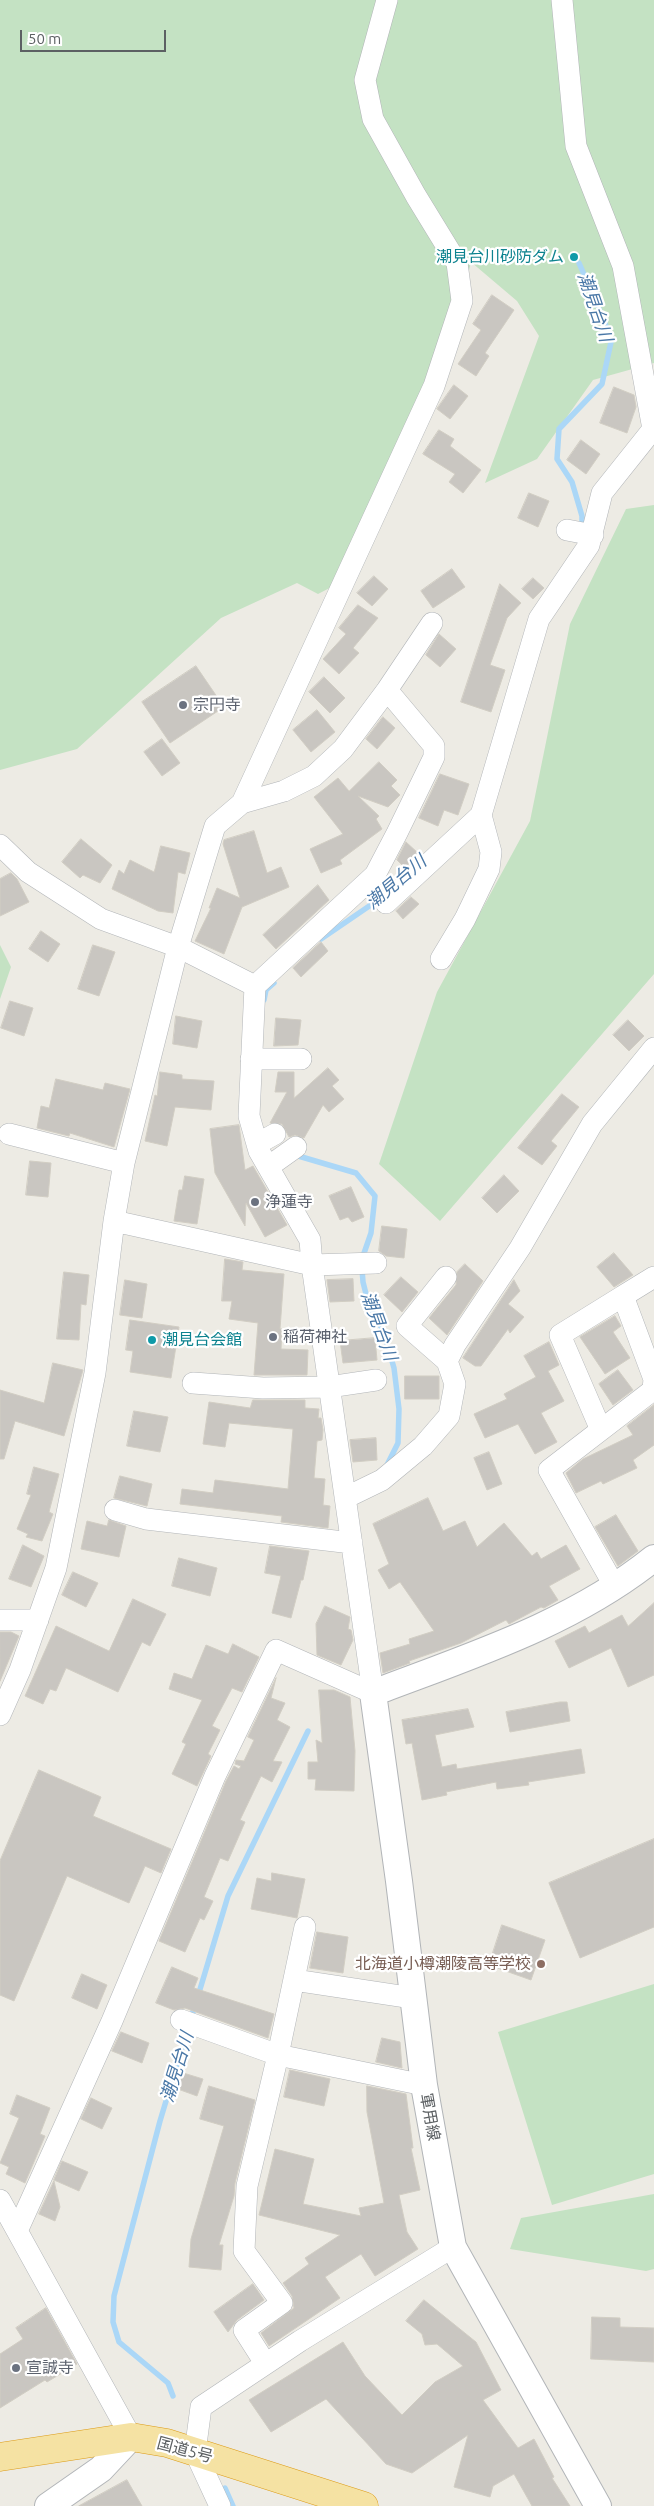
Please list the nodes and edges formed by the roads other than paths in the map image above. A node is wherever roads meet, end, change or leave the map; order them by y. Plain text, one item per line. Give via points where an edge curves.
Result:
1 (387, 0) edge
2 (562, 0) edge
3 (432, 623) dead end
4 (387, 690) junction
5 (242, 803) junction
6 (473, 813) junction
7 (0, 845) edge
8 (375, 875) junction
9 (401, 883) junction
10 (386, 903) dead end
11 (178, 947) junction
12 (440, 959) dead end
13 (255, 986) junction
14 (654, 1048) edge
15 (257, 1059) junction
16 (302, 1060) dead end
17 (9, 1134) dead end
18 (124, 1163) junction
19 (114, 1222) junction
20 (367, 1264) dead end
21 (312, 1266) junction
22 (446, 1277) dead end
23 (654, 1277) edge
24 (623, 1296) junction
25 (447, 1361) junction
26 (376, 1380) dead end
27 (193, 1384) dead end
28 (329, 1388) junction
29 (654, 1390) edge
30 (601, 1430) junction
31 (345, 1498) junction
32 (115, 1510) dead end
33 (352, 1543) junction
34 (654, 1558) edge
35 (614, 1588) junction
36 (0, 1620) edge
37 (38, 1620) junction
38 (372, 1693) junction
39 (0, 1714) edge
40 (305, 1927) dead end
41 (294, 1980) junction
42 (414, 1998) junction
43 (188, 2023) dead end
44 (278, 2055) junction
45 (424, 2084) junction
46 (0, 2200) edge
47 (18, 2229) junction
48 (452, 2247) junction
49 (265, 2364) junction
50 (132, 2437) junction
51 (195, 2452) junction
52 (0, 2457) edge
53 (48, 2506) edge
54 (220, 2506) edge
55 (364, 2506) edge
56 (598, 2506) edge

1 - 5 street via 365,80 373,119 457,263 462,300 434,386
2 - 6 street via 576,146 623,266 653,429 602,494 581,533 589,545 533,614
3 - 4 street
4 - 5 street via 343,749 314,776 284,791
4 - 8 street via 434,746 434,757
5 - 11 street via 215,826
6 - 9 street
6 - 12 street via 491,852 490,868 466,919
7 - 11 street via 28,872 101,919
8 - 9 street
8 - 13 street
9 - 10 street
11 - 13 street
11 - 18 street
13 - 15 street
14 - 25 street via 592,1124 520,1248
15 - 16 street
15 - 21 street via 249,1116 264,1140 284,1155 310,1240
17 - 18 street
18 - 19 street
19 - 21 street
19 - 37 street via 95,1373 56,1568
20 - 21 street
21 - 28 street
22 - 25 street via 407,1326
23 - 24 street
24 - 29 street via 654,1379
24 - 30 street via 560,1335
25 - 31 street via 455,1384 448,1416 423,1446 382,1480
26 - 28 street
27 - 28 street
28 - 31 street
29 - 30 street
30 - 35 street via 549,1470
31 - 33 street
32 - 33 street via 146,1519
33 - 38 street
34 - 35 street
35 - 38 street via 545,1624
36 - 37 street
37 - 39 street
38 - 42 street, 軍用線
38 - 47 street via 276,1650 214,1776 112,2021
40 - 41 street
41 - 42 street
41 - 44 street
42 - 45 street, 軍用線
43 - 44 street
44 - 45 street
44 - 49 street via 247,2186 244,2251 282,2303 244,2330
45 - 48 street, 軍用線
46 - 47 street
47 - 50 street
48 - 49 street
48 - 56 street, 軍用線
49 - 51 street via 200,2407
50 - 51 highway, 国道5号
50 - 52 highway, 国道5号
50 - 53 street via 101,2469
51 - 54 street
51 - 55 highway, 国道5号

